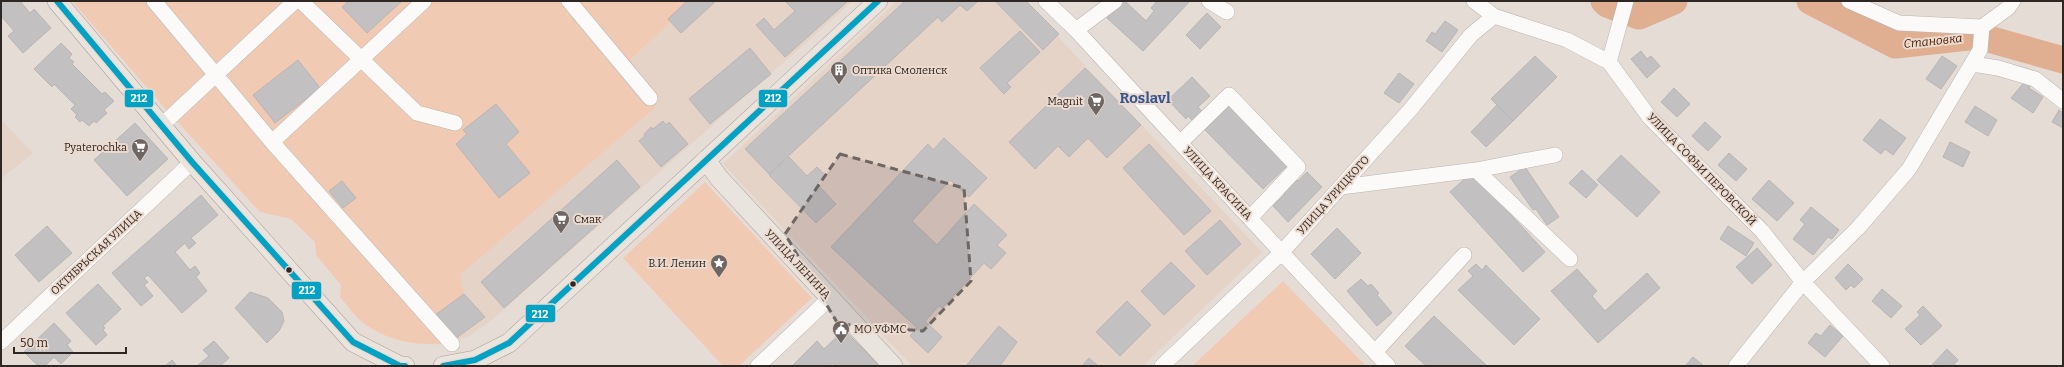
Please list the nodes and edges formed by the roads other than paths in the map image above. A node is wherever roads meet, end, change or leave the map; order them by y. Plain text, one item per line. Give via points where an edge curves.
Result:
1 (57, 1) edge
2 (154, 1) edge
3 (295, 1) edge
4 (301, 1) edge
5 (424, 1) edge
6 (569, 1) edge
7 (878, 1) edge
8 (1046, 1) edge
9 (1115, 1) edge
10 (1209, 1) edge
11 (1474, 1) edge
12 (1626, 1) edge
13 (1849, 1) edge
14 (2013, 1) edge
15 (1227, 12) dead end
16 (1494, 16) junction
17 (1076, 30) junction
18 (1981, 30) junction
19 (361, 60) junction
20 (1609, 62) junction
21 (1973, 64) junction
22 (215, 76) junction
23 (650, 98) dead end
24 (2063, 101) edge
25 (455, 123) dead end
26 (162, 125) junction
27 (272, 142) junction
28 (1180, 143) junction
29 (1555, 155) dead end
30 (706, 160) junction
31 (192, 162) junction
32 (1476, 170) junction
33 (1341, 187) junction
34 (1250, 218) junction
35 (1281, 253) junction
36 (1464, 255) dead end
37 (1570, 259) dead end
38 (1803, 282) junction
39 (830, 298) junction
40 (1, 342) edge
41 (353, 342) junction
42 (509, 343) junction
43 (452, 344) dead end
44 (1374, 352) junction
45 (376, 366) edge
46 (400, 366) edge
47 (405, 366) edge
48 (443, 366) edge
49 (479, 366) edge
50 (758, 366) edge
51 (893, 366) edge
52 (1162, 366) edge
53 (1388, 366) edge
54 (1736, 366) edge
55 (1882, 366) edge

1 - 26 main road
2 - 22 street
3 - 22 street
4 - 19 street
5 - 19 street
6 - 23 street
7 - 30 main road
8 - 17 street, УЛИЦА КРАСИНА
9 - 17 street
10 - 15 street
11 - 16 street, УЛИЦА СОФЬИ ПЕРОВСКОЙ
12 - 20 street
13 - 18 street via 1899,23
14 - 18 street
16 - 20 street, УЛИЦА СОФЬИ ПЕРОВСКОЙ via 1567,40
16 - 33 street, УЛИЦА УРИЦКОГО via 1471,35 1410,110
17 - 28 street, УЛИЦА КРАСИНА
18 - 21 street via 1980,50
19 - 25 street via 417,114
19 - 27 street
20 - 38 street, УЛИЦА СОФЬИ ПЕРОВСКОЙ via 1650,118 1762,231
21 - 24 street via 2035,79
21 - 38 street via 1909,170 1858,228
22 - 26 street
22 - 27 street
26 - 31 main road
27 - 43 street
28 - 34 street, УЛИЦА КРАСИНА
28 - 34 street via 1229,95 1298,167
29 - 32 street
30 - 39 main road, УЛИЦА ЛЕНИНА via 719,178
30 - 42 main road
31 - 40 street, ОКТЯБРЬСКАЯ УЛИЦА
31 - 41 main road
32 - 33 street
32 - 37 street
33 - 35 street, УЛИЦА УРИЦКОГО
34 - 35 street, УЛИЦА КРАСИНА
35 - 44 street, УЛИЦА КРАСИНА
35 - 52 street, УЛИЦА УРИЦКОГО
36 - 44 street
38 - 54 street
38 - 55 street, УЛИЦА СОФЬИ ПЕРОВСКОЙ
39 - 50 street
39 - 51 main road, УЛИЦА ЛЕНИНА
41 - 45 main road
41 - 46 main road
42 - 48 main road via 475,360
42 - 49 main road
44 - 53 street, УЛИЦА КРАСИНА
46 - 47 main road

